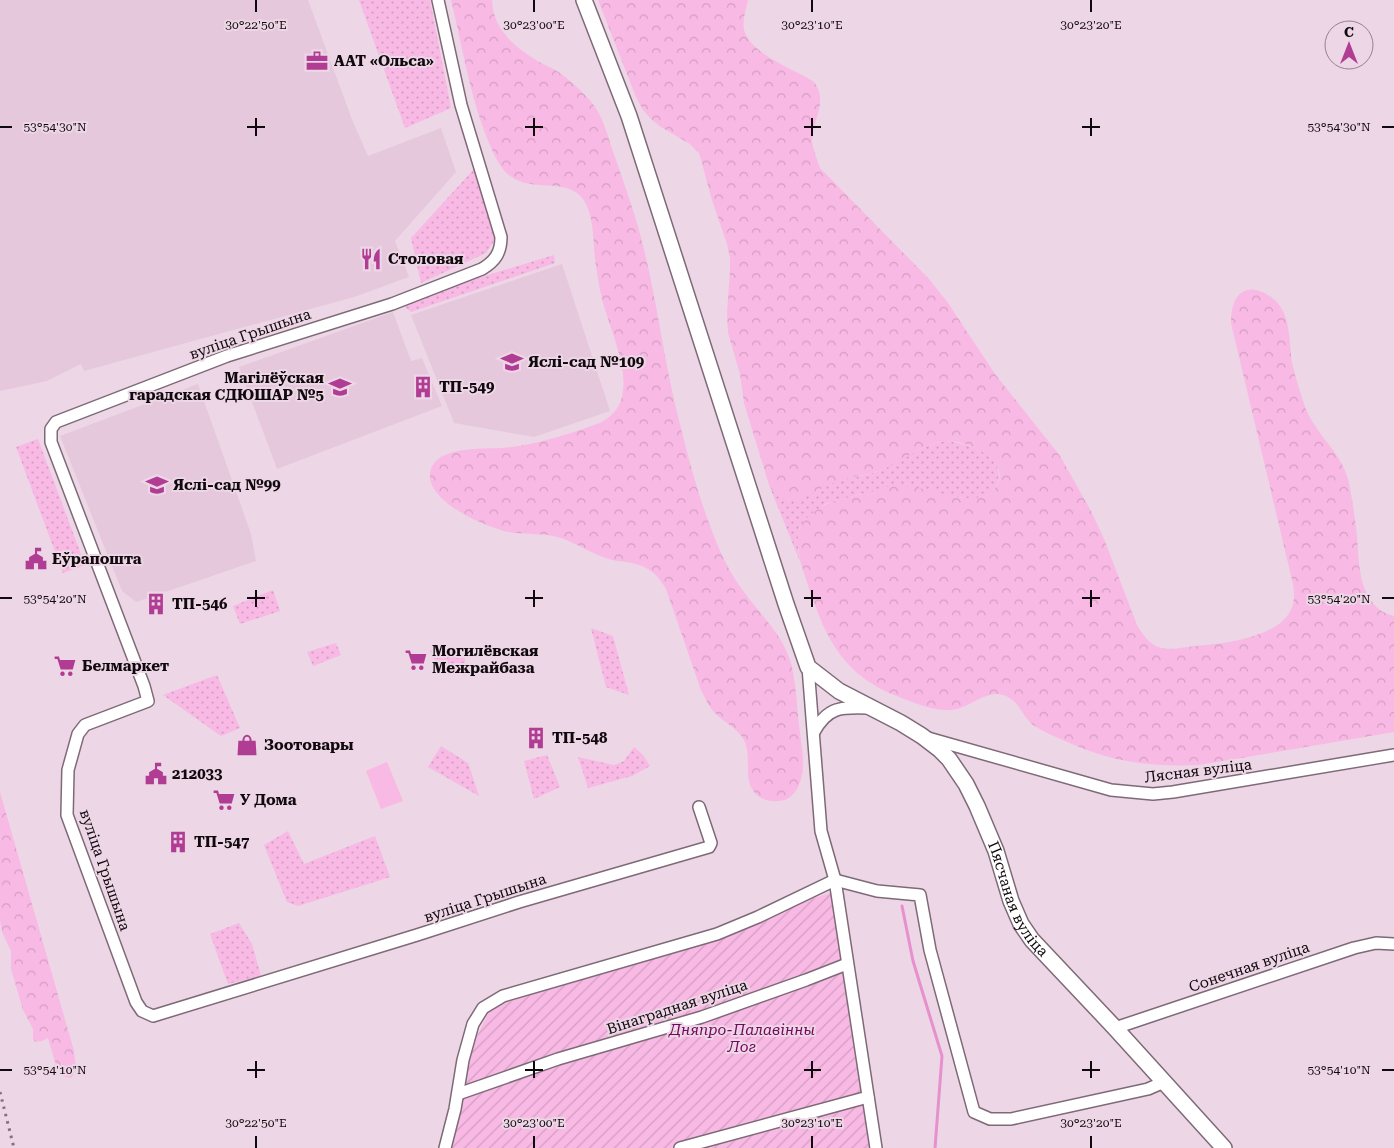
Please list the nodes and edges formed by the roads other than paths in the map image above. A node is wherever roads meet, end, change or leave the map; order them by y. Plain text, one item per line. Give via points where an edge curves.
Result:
1 (438, 0) edge
2 (584, 0) edge
3 (808, 667) junction
4 (870, 708) junction
5 (814, 732) junction
6 (922, 736) junction
7 (1394, 755) edge
8 (699, 807) dead end
9 (835, 880) junction
10 (1394, 944) edge
11 (847, 964) junction
12 (1115, 1028) junction
13 (1164, 1082) junction
14 (458, 1094) junction
15 (868, 1097) junction
16 (444, 1148) edge
17 (680, 1148) edge
18 (876, 1148) edge
19 (1224, 1148) edge

1 - 8 street, вуліца Грышына via 461,104 501,237 501,248 491,264 392,304 227,356 56,422 51,429 51,442 148,701 85,725 78,734 68,770 67,815 136,1002 142,1011 153,1016 519,902 709,847 711,843
2 - 3 street via 629,116
3 - 4 street, Пясчаная вуліца via 839,691
3 - 5 street
4 - 5 street via 848,707 829,712
4 - 6 street, Пясчаная вуліца
5 - 9 street via 821,831
6 - 7 street, Лясная вуліца via 1128,793 1183,791
6 - 12 street, Пясчаная вуліца via 949,759 966,784 996,851 1021,924 1032,940
9 - 11 street
9 - 13 street via 877,891 920,895 930,950 974,1112 990,1119 1011,1119 1148,1089
9 - 14 street via 717,934 503,996 488,1004 473,1024
10 - 12 street, Сонечная вуліца via 1376,943 1354,948
11 - 14 street, Вінаградная вуліца via 702,1017
11 - 15 street
12 - 13 street, Пясчаная вуліца
13 - 19 street, Пясчаная вуліца
14 - 16 street
15 - 17 street
15 - 18 street

